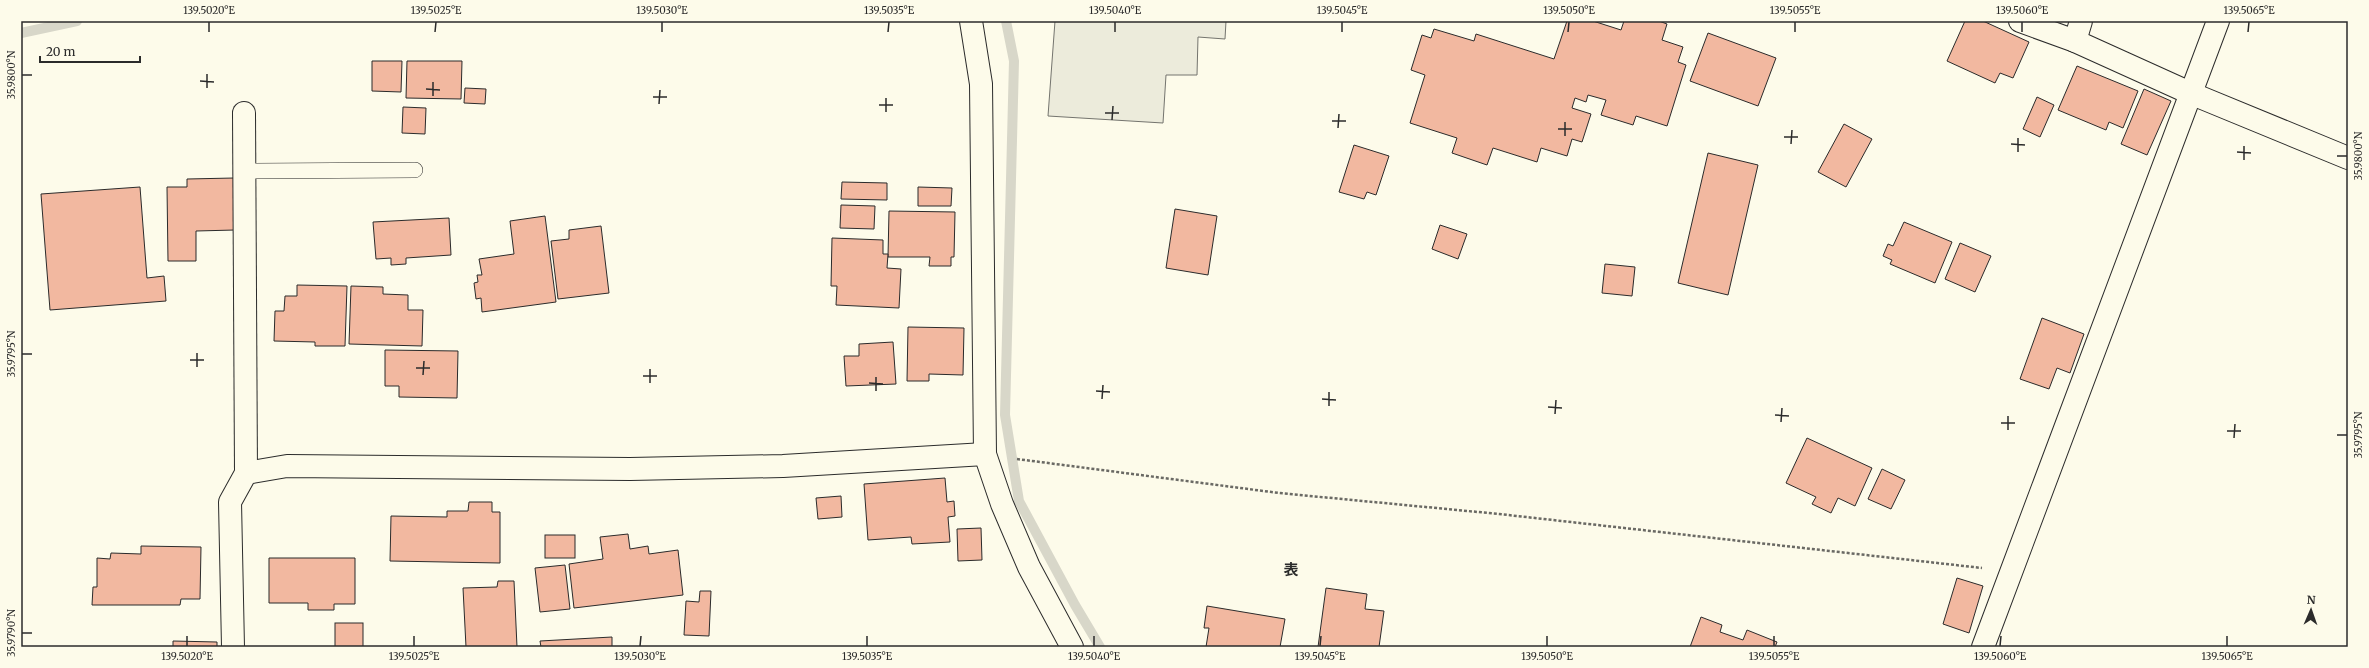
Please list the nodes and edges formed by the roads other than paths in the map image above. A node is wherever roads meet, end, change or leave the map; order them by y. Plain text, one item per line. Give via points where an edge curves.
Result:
1 (971, 21) edge
2 (2020, 21) edge
3 (2218, 21) edge
4 (2078, 31) edge
5 (2190, 93) junction
6 (244, 113) dead end
7 (2348, 158) edge
8 (415, 170) dead end
9 (244, 171) junction
10 (985, 454) junction
11 (246, 473) junction
12 (233, 647) edge
13 (1072, 647) edge
14 (1983, 647) edge

1 - 10 street via 981,84
2 - 4 street
3 - 5 street
4 - 5 street
5 - 7 street
5 - 14 street
6 - 9 street
8 - 9 lane
9 - 11 street
10 - 11 street via 783,466 622,469 287,466
10 - 13 street via 1002,504 1029,568
11 - 12 street via 230,502

